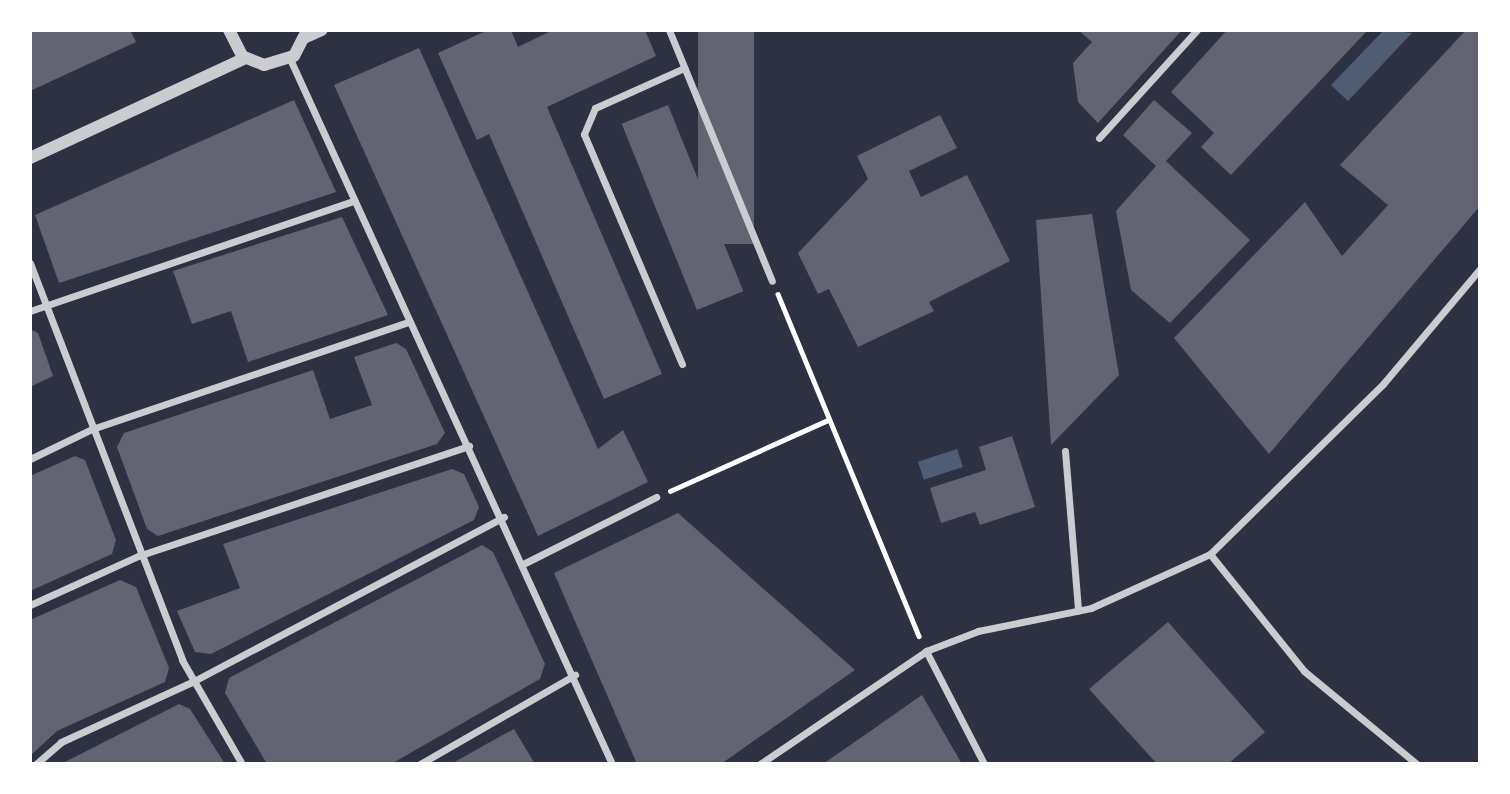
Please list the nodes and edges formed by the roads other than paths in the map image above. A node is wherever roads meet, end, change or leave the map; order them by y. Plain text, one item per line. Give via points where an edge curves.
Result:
1 (229, 30) edge
2 (322, 30) edge
3 (669, 30) edge
4 (1197, 30) edge
5 (307, 34) edge
6 (245, 58) junction
7 (290, 59) junction
8 (684, 68) junction
9 (1099, 138) dead end
10 (30, 158) edge
11 (353, 201) junction
12 (30, 264) edge
13 (1480, 269) edge
14 (772, 281) road end
15 (45, 304) junction
16 (30, 311) edge
17 (409, 322) junction
18 (682, 364) dead end
19 (92, 429) junction
20 (470, 446) junction
21 (1065, 452) dead end
22 (30, 459) edge
23 (656, 497) road end
24 (504, 517) junction
25 (1210, 554) junction
26 (138, 556) junction
27 (525, 563) junction
28 (30, 605) edge
29 (1078, 610) junction
30 (926, 651) junction
31 (575, 675) junction
32 (192, 682) junction
33 (36, 764) edge
34 (242, 764) edge
35 (420, 764) edge
36 (612, 764) edge
37 (760, 764) edge
38 (984, 764) edge
39 (1417, 764) edge

1 - 6 street
2 - 5 street
3 - 8 street
4 - 9 street
5 - 7 street
6 - 7 street via 264,65
6 - 10 street
7 - 11 street
8 - 14 street
8 - 18 street via 595,108 584,134
11 - 15 street
11 - 17 street
12 - 15 street
13 - 25 street via 1383,384
15 - 16 street
15 - 19 street
17 - 19 street
17 - 20 street
19 - 22 street
19 - 26 street
20 - 24 street
20 - 26 street
21 - 29 street
23 - 27 street
24 - 27 street
24 - 32 street
25 - 29 street via 1140,590
25 - 39 street via 1304,671
26 - 28 street
26 - 32 street
27 - 31 street
29 - 30 street via 978,631
30 - 37 street
30 - 38 street
31 - 35 street
31 - 36 street
32 - 33 street via 61,742
32 - 34 street

